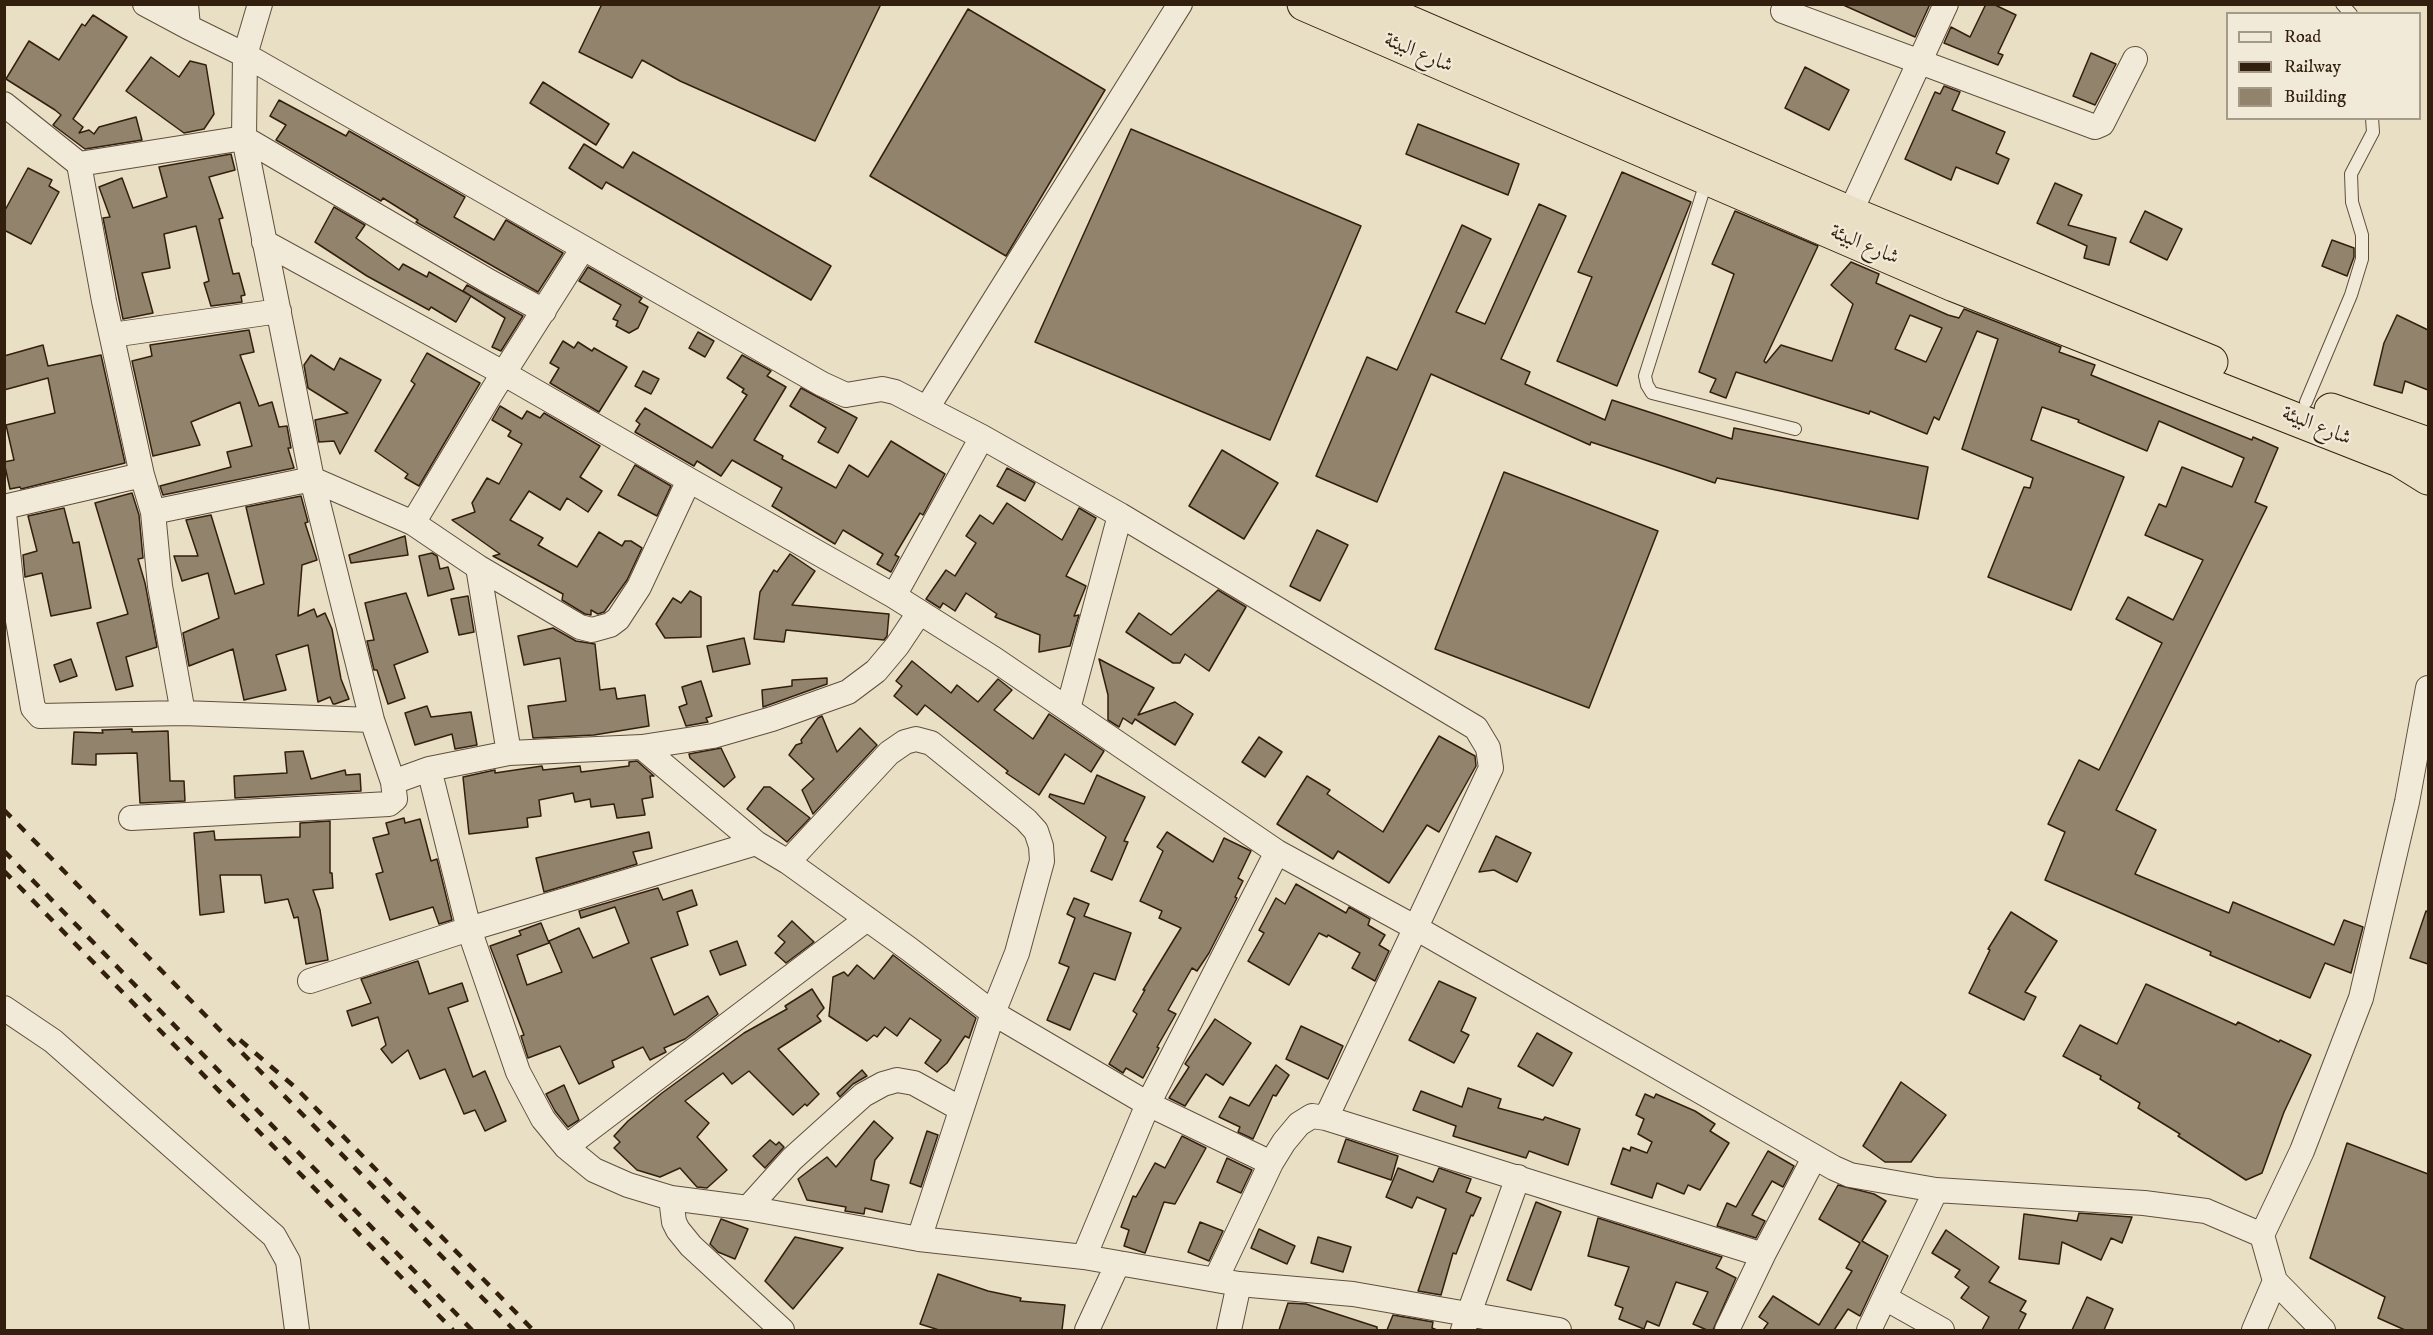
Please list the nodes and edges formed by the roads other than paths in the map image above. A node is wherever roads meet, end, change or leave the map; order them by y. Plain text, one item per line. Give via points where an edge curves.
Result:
1 (145, 4) edge
2 (260, 4) edge
3 (1179, 4) edge
4 (1304, 4) edge
5 (1367, 4) edge
6 (1946, 4) edge
7 (1783, 11) dead end
8 (187, 16) edge
9 (245, 55) junction
10 (2135, 59) dead end
11 (1920, 62) junction
12 (4, 104) edge
13 (2372, 120) edge
14 (244, 138) junction
15 (78, 164) junction
16 (1707, 178) junction
17 (1850, 213) junction
18 (264, 242) junction
19 (583, 248) junction
20 (279, 311) junction
21 (544, 311) junction
22 (112, 335) junction
23 (503, 374) junction
24 (2306, 402) junction
25 (927, 408) junction
26 (1795, 429) dead end
27 (982, 436) junction
28 (2428, 444) edge
29 (142, 475) junction
30 (2428, 478) edge
31 (312, 479) junction
32 (689, 480) junction
33 (4, 507) edge
34 (153, 512) junction
35 (4, 514) edge
36 (1120, 515) junction
37 (413, 523) junction
38 (478, 567) junction
39 (894, 596) junction
40 (919, 613) junction
41 (2428, 688) edge
42 (1068, 709) junction
43 (183, 713) junction
44 (372, 720) junction
45 (642, 747) junction
46 (509, 753) junction
47 (429, 769) junction
48 (393, 782) junction
49 (131, 818) dead end
50 (756, 843) junction
51 (1277, 852) junction
52 (788, 862) junction
53 (867, 919) junction
54 (1416, 928) junction
55 (469, 929) junction
56 (310, 981) dead end
57 (4, 1008) edge
58 (993, 1013) junction
59 (1148, 1104) junction
60 (962, 1108) junction
61 (1326, 1118) junction
62 (566, 1148) junction
63 (1814, 1158) junction
64 (1271, 1163) junction
65 (1518, 1177) junction
66 (1936, 1190) junction
67 (671, 1198) junction
68 (748, 1208) junction
69 (2262, 1235) junction
70 (919, 1239) junction
71 (1763, 1255) junction
72 (1084, 1257) junction
73 (1118, 1263) junction
74 (1228, 1281) junction
75 (2275, 1281) junction
76 (1885, 1298) junction
77 (1466, 1322) edge
78 (297, 1330) edge
79 (782, 1330) edge
80 (1087, 1330) edge
81 (1229, 1330) edge
82 (1553, 1330) edge
83 (1727, 1330) edge
84 (1869, 1330) edge
85 (1942, 1330) edge
86 (2254, 1330) edge
87 (2323, 1330) edge

1 - 8 street
2 - 9 street
3 - 25 street
4 - 16 highway, شارع البيئة
5 - 17 highway, شارع البيئة
6 - 11 street
7 - 11 street
8 - 9 street
9 - 14 street
9 - 19 street
10 - 11 street via 2102,124 2095,127
11 - 17 street
12 - 15 street
13 - 24 lane via 2373,132 2351,174 2352,202 2362,235 2362,259
14 - 15 street
14 - 18 street
14 - 21 street
15 - 22 street
16 - 26 lane via 1645,376 1647,385 1652,393
16 - 30 highway, شارع البيئة via 1954,285 2400,460
17 - 24 highway, شارع البيئة
18 - 20 street
18 - 23 street
19 - 21 street
19 - 25 street via 837,391 855,395 882,389
20 - 22 street
20 - 31 street
21 - 23 street
22 - 29 street
23 - 32 street
23 - 37 street
24 - 28 highway, شارع البيئة
25 - 27 street
27 - 36 street
27 - 39 street
29 - 33 street
29 - 34 street
31 - 34 street
31 - 37 street
31 - 44 street
32 - 38 street via 639,587 610,625 592,630 580,627
32 - 39 street
34 - 43 street via 160,586
35 - 43 street via 11,580 35,713 46,717
36 - 42 street
36 - 54 street via 1476,728 1483,737 1491,768
37 - 38 street
38 - 46 street
39 - 40 street
40 - 42 street
40 - 45 street via 876,671 848,692 713,736
41 - 69 street via 2407,802 2361,998 2301,1151
42 - 51 street
43 - 44 street
44 - 48 street
45 - 46 street
45 - 50 street
46 - 47 street
47 - 48 street
47 - 55 street
48 - 49 street via 395,799 389,804
50 - 52 street
50 - 55 street
51 - 54 street
51 - 59 street
52 - 53 street
52 - 58 street via 889,753 916,739 931,743 1026,820 1036,831 1041,846 1042,861 1017,953
53 - 58 street
53 - 62 street
54 - 61 street
54 - 63 street
55 - 56 street
55 - 62 street via 518,1072 543,1119
57 - 78 street via 53,1041 274,1236 288,1261
58 - 59 street
58 - 60 street
59 - 64 street
59 - 72 street
60 - 68 street via 915,1083 897,1080 883,1084 863,1095 792,1159
60 - 70 street
61 - 64 street via 1312,1116 1299,1124
61 - 65 street
62 - 67 street via 594,1170
63 - 66 street via 1850,1175
63 - 71 street
64 - 74 street
65 - 71 street
65 - 77 street
66 - 69 street via 2144,1203 2206,1211
66 - 76 street
67 - 68 street
67 - 79 street via 674,1222 691,1246
68 - 70 street
69 - 75 street
70 - 72 street
71 - 83 street
72 - 73 street
73 - 74 street
73 - 80 street
74 - 77 street via 1353,1294
74 - 81 street
75 - 86 street
75 - 87 street
76 - 84 street
76 - 85 street
77 - 82 street

